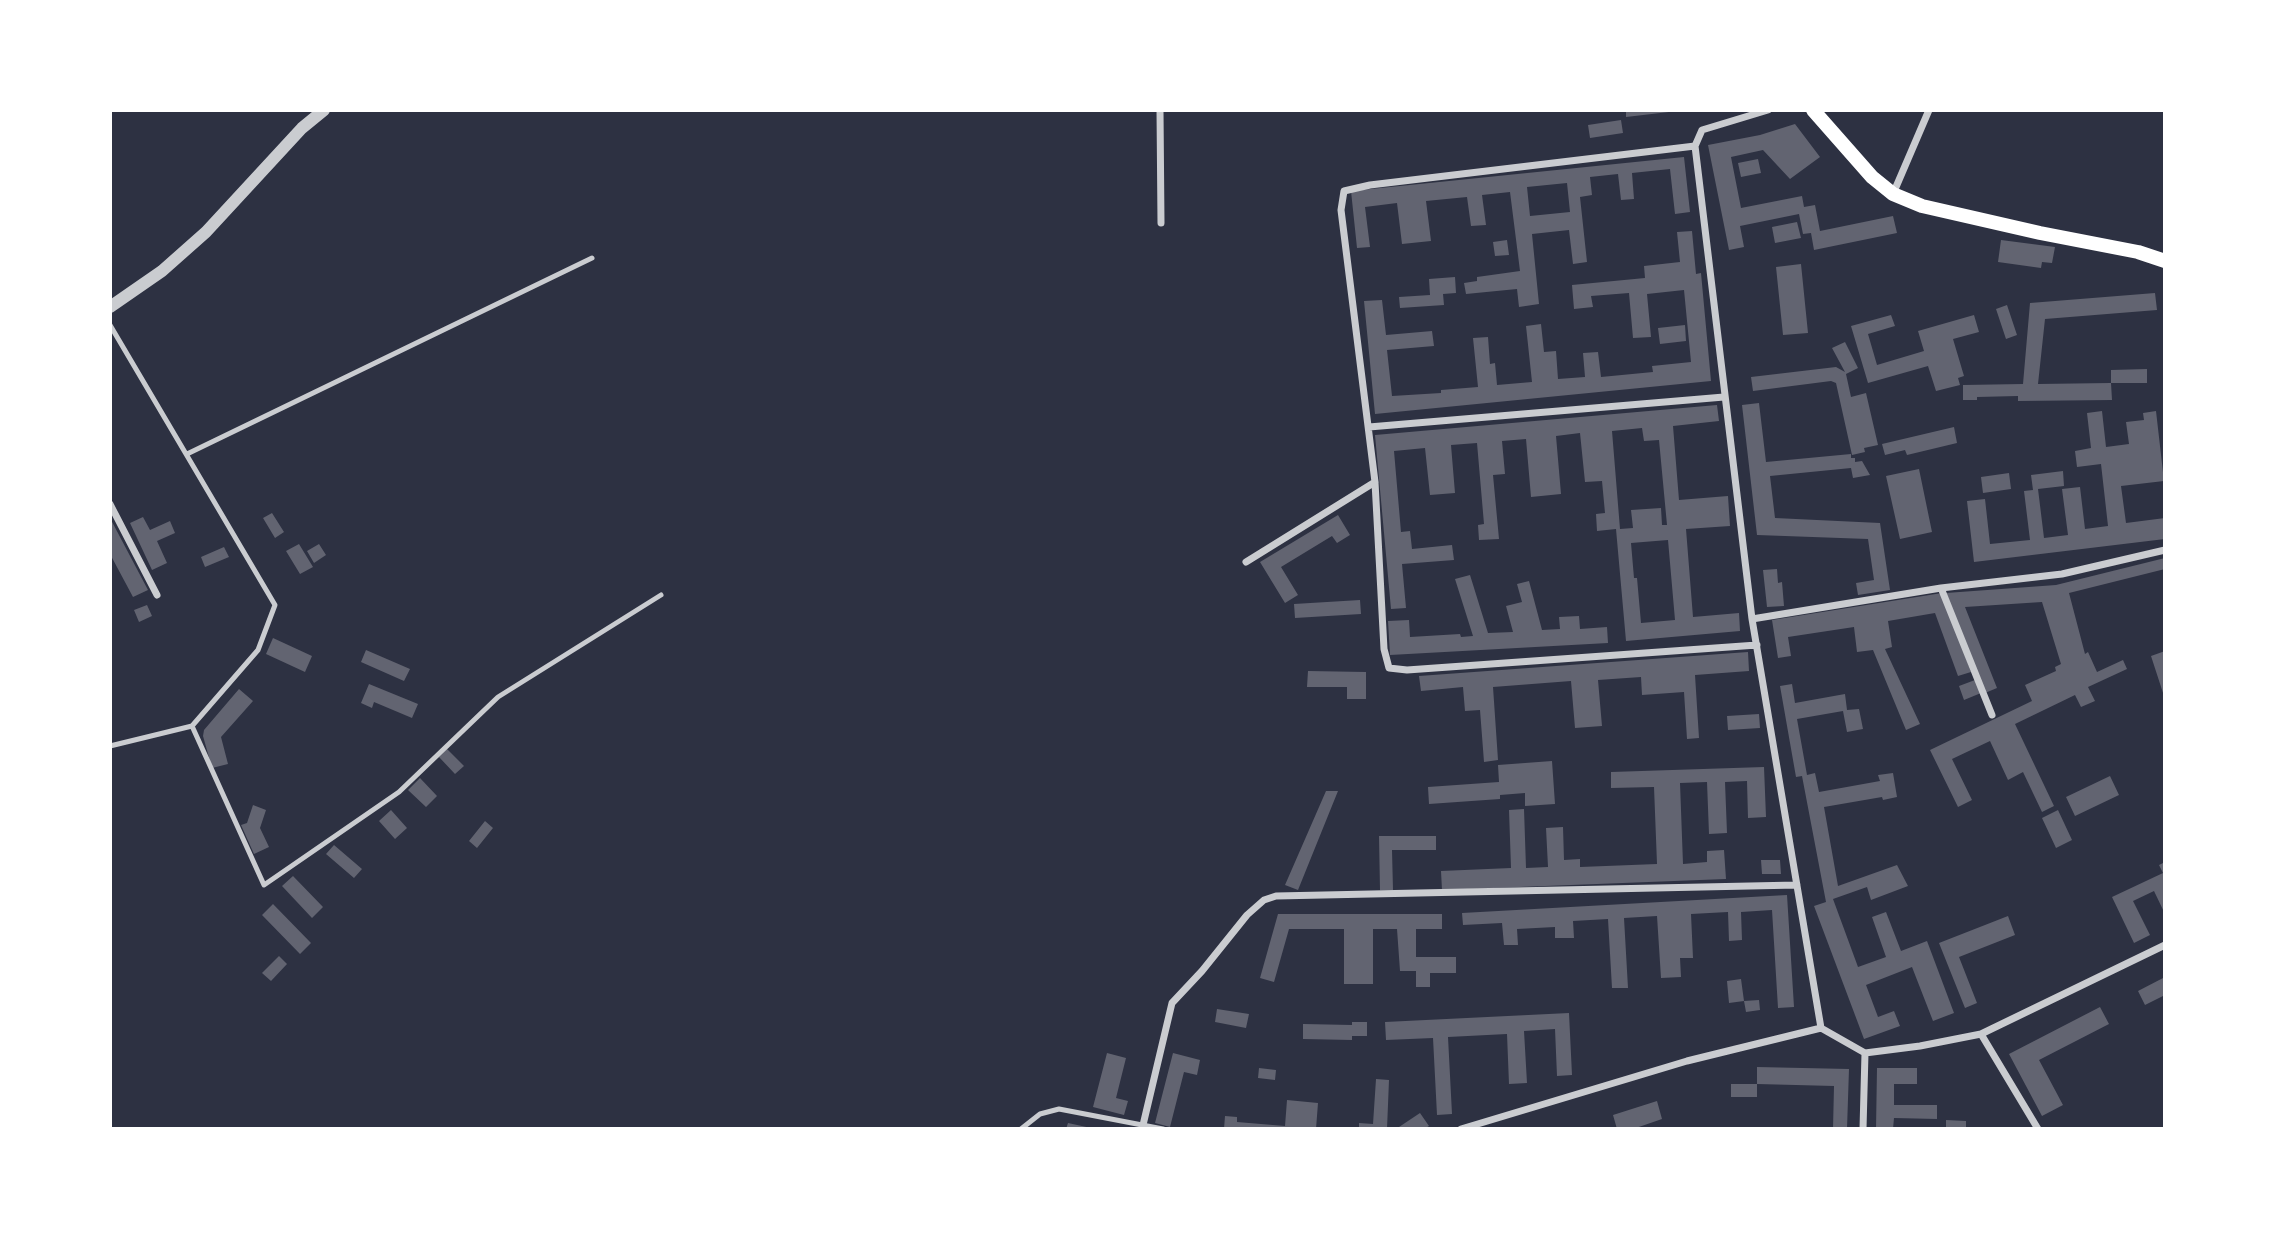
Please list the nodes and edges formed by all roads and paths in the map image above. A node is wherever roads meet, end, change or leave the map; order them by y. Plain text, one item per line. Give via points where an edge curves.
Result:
1 (324, 110) edge
2 (1160, 110) edge
3 (1768, 110) edge
4 (1813, 110) edge
5 (1929, 110) edge
6 (1695, 146) junction
7 (1893, 194) junction
8 (1161, 223) dead end
9 (592, 258) dead end
10 (2165, 261) edge
11 (110, 307) edge
12 (110, 325) edge
13 (1724, 397) junction
14 (1369, 427) junction
15 (187, 454) junction
16 (1375, 482) junction
17 (110, 504) edge
18 (2165, 550) edge
19 (1247, 562) dead end
20 (1941, 588) junction
21 (157, 595) dead end
22 (661, 595) dead end
23 (1752, 619) junction
24 (1757, 645) junction
25 (1992, 715) dead end
26 (192, 726) junction
27 (110, 746) edge
28 (1797, 885) junction
29 (2165, 945) edge
30 (1821, 1028) junction
31 (1981, 1034) junction
32 (1865, 1053) junction
33 (1143, 1125) junction
34 (1021, 1129) edge
35 (1163, 1129) edge
36 (1461, 1129) edge
37 (1863, 1129) edge
38 (2038, 1129) edge

1 - 11 street via 206,232 162,271
2 - 8 street
3 - 6 street via 1702,130
4 - 7 main road
5 - 7 street
6 - 13 street
6 - 14 street via 1344,191 1341,210
7 - 10 main road via 1922,206
9 - 15 lane
12 - 15 lane
13 - 14 street
13 - 23 street
14 - 16 street
15 - 26 lane via 275,605 258,650
16 - 19 street
16 - 24 street via 1384,649 1389,668
17 - 21 street
18 - 20 street via 2062,574
20 - 23 street
20 - 25 street
22 - 26 lane via 498,697 399,792 264,885
23 - 24 street
24 - 28 street
26 - 27 lane
28 - 30 street
28 - 33 street via 1276,896 1264,900 1172,1003
29 - 31 street
30 - 32 street
30 - 36 street via 1687,1061
31 - 32 street
31 - 38 street
32 - 37 street
33 - 34 lane via 1059,1109 1040,1114
33 - 35 lane

